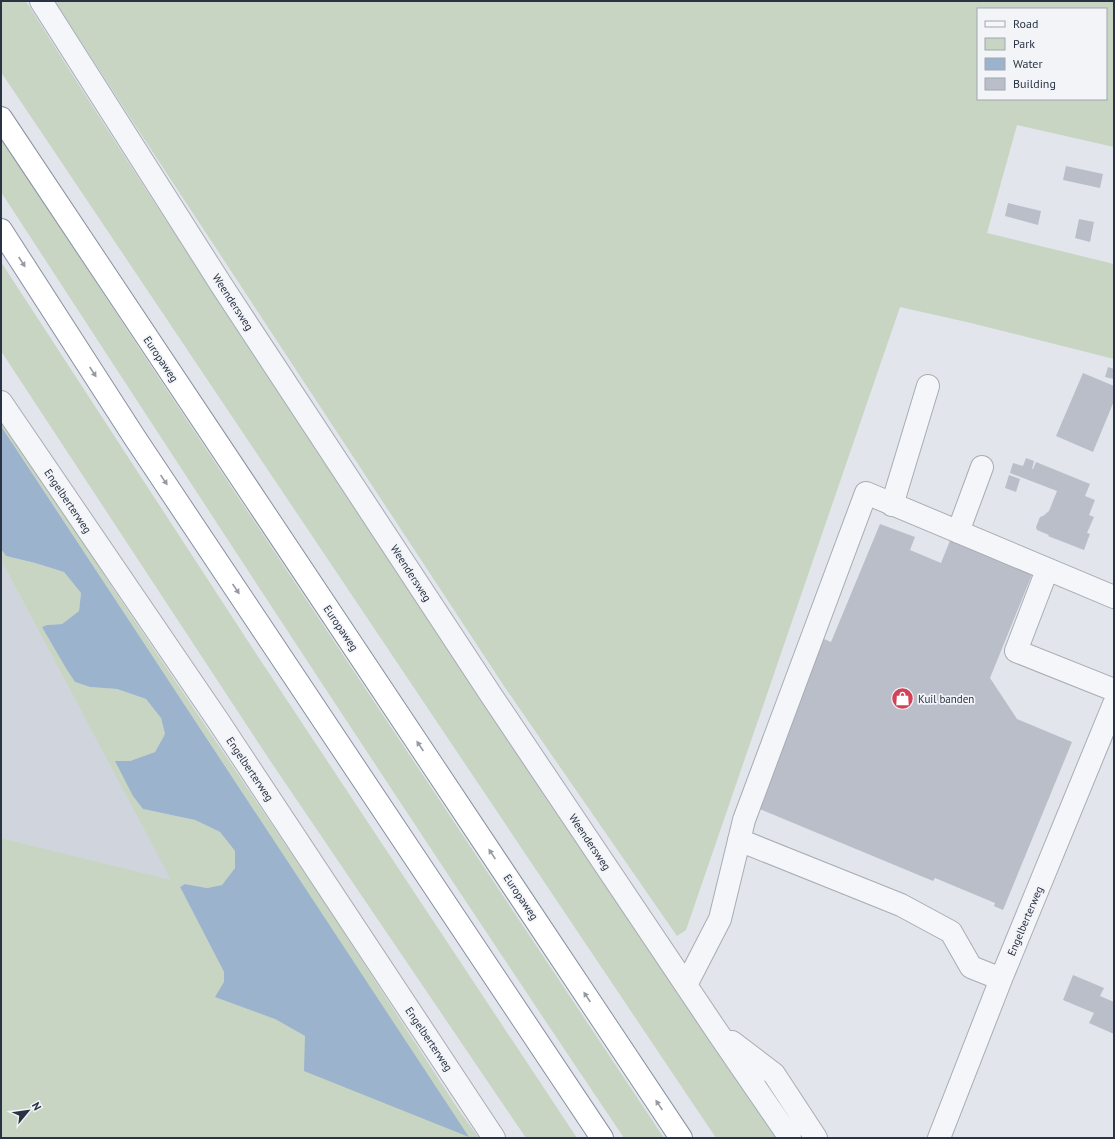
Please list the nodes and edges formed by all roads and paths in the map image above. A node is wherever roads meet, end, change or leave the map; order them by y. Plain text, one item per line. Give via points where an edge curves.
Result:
1 (42, 1) edge
2 (1, 118) edge
3 (1, 230) edge
4 (928, 386) dead end
5 (1, 402) edge
6 (982, 467) dead end
7 (892, 505) junction
8 (958, 532) junction
9 (1048, 570) junction
10 (1114, 597) edge
11 (1114, 690) edge
12 (1114, 704) edge
13 (739, 840) junction
14 (1001, 978) junction
15 (686, 985) junction
16 (716, 1030) junction
17 (494, 1138) edge
18 (602, 1138) edge
19 (681, 1138) edge
20 (790, 1138) edge
21 (816, 1138) edge
22 (939, 1138) edge

1 - 15 street, Weendersweg via 230,299
19 -> 2 highway, Europaweg
3 -> 18 highway via 135,438
4 - 7 street
5 - 17 street, Engelberterweg via 218,722
6 - 8 street
7 - 8 street
7 - 13 street via 866,494 744,820
8 - 9 street
9 - 10 street
9 - 11 street via 1016,651
12 - 14 street, Engelberterweg
13 - 14 street via 901,905 951,932 971,967
13 - 15 street via 720,918
14 - 22 street, Engelberterweg
15 - 16 street, Weendersweg
16 - 20 street, Weendersweg
16 - 21 street via 774,1074

